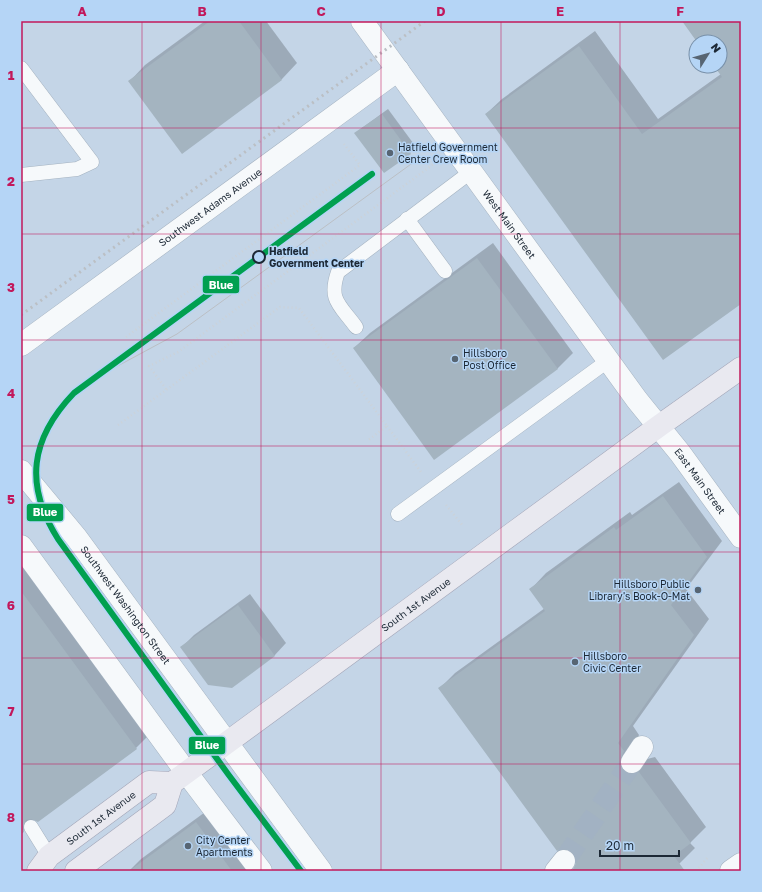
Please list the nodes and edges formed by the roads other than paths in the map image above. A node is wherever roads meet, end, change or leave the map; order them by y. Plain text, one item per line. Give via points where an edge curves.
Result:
1 (362, 21) edge
2 (21, 68) edge
3 (398, 70) junction
4 (472, 171) junction
5 (21, 175) edge
6 (407, 219) junction
7 (445, 270) dead end
8 (356, 327) dead end
9 (21, 345) edge
10 (609, 360) junction
11 (741, 368) edge
12 (659, 426) junction
13 (21, 471) edge
14 (398, 514) dead end
15 (741, 536) edge
16 (21, 546) edge
17 (226, 743) junction
18 (179, 777) junction
19 (31, 827) dead end
20 (44, 863) edge
21 (741, 864) edge
22 (76, 871) edge
23 (261, 871) edge
24 (321, 871) edge
25 (731, 871) edge

1 - 3 street, West Main Street
2 - 5 lane via 92,162 77,169
3 - 4 street, West Main Street
3 - 9 street, Southwest Adams Avenue
4 - 6 lane
4 - 10 street, West Main Street
6 - 7 lane
6 - 8 lane via 338,272 334,284 334,298
10 - 12 street, West Main Street
10 - 14 lane
11 - 12 main road, South 1st Avenue
12 - 15 street, East Main Street
12 - 17 main road, South 1st Avenue
13 - 17 street, Southwest Washington Street via 76,537
16 - 18 street
17 - 18 main road, South 1st Avenue
17 - 24 street, Southwest Washington Street
18 - 20 main road, South 1st Avenue via 149,782
18 - 22 main road via 165,805
18 - 23 street
19 - 20 lane
21 - 25 street

